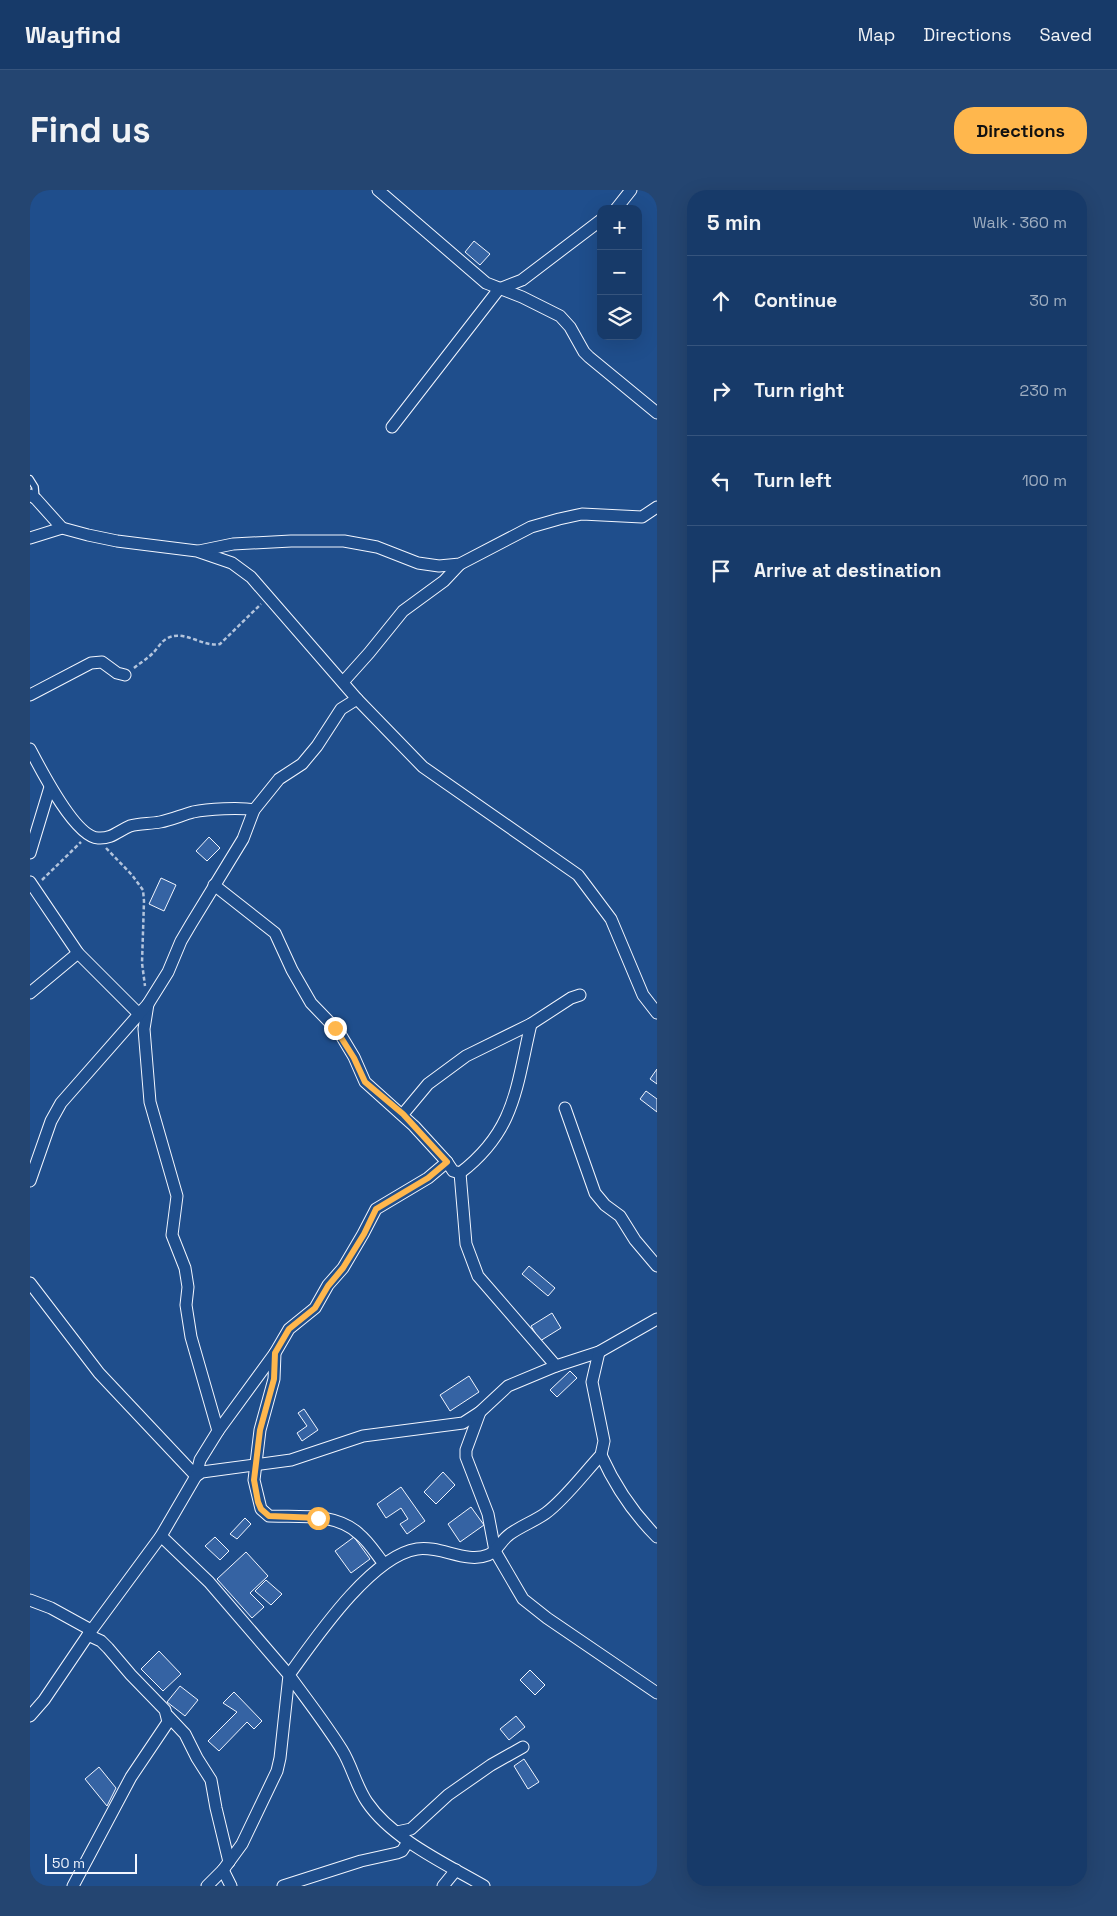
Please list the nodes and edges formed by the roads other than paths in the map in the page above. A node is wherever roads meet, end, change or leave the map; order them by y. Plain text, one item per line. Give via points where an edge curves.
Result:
1 (378, 190) edge
2 (631, 190) edge
3 (619, 205) edge
4 (597, 223) edge
5 (499, 289) junction
6 (657, 413) edge
7 (392, 427) dead end
8 (30, 479) edge
9 (33, 497) edge
10 (657, 507) edge
11 (62, 528) junction
12 (30, 538) edge
13 (197, 551) junction
14 (460, 564) junction
15 (125, 675) road end
16 (343, 682) junction
17 (30, 695) edge
18 (357, 699) junction
19 (30, 748) edge
20 (50, 787) junction
21 (254, 810) junction
22 (30, 853) edge
23 (32, 885) edge
24 (214, 885) junction
25 (78, 953) junction
26 (30, 993) edge
27 (580, 995) dead end
28 (148, 1004) junction
29 (657, 1012) edge
30 (140, 1014) junction
31 (531, 1024) junction
32 (564, 1108) dead end
33 (403, 1114) junction
34 (447, 1162) junction
35 (460, 1173) junction
36 (30, 1181) edge
37 (657, 1266) edge
38 (30, 1283) edge
39 (657, 1319) edge
40 (600, 1352) junction
41 (275, 1353) junction
42 (556, 1366) junction
43 (480, 1412) junction
44 (218, 1431) junction
45 (601, 1455) junction
46 (257, 1465) junction
47 (196, 1476) junction
48 (161, 1536) junction
49 (657, 1537) edge
50 (495, 1551) junction
51 (384, 1564) junction
52 (30, 1600) edge
53 (90, 1632) junction
54 (289, 1675) junction
55 (657, 1693) edge
56 (30, 1716) edge
57 (168, 1716) junction
58 (523, 1747) dead end
59 (397, 1832) junction
60 (408, 1842) junction
61 (226, 1866) junction
62 (456, 1870) junction
63 (73, 1886) edge
64 (207, 1886) edge
65 (231, 1886) edge
66 (283, 1886) edge
67 (443, 1886) edge
68 (484, 1886) edge

1 - 5 street via 480,278
2 - 3 street
4 - 5 street via 522,280
5 - 6 street via 560,316 588,357
5 - 7 street
8 - 9 lane via 35,487
9 - 11 street
10 - 14 street via 642,518 582,514 558,519 531,528
11 - 12 street
11 - 13 street via 116,541
13 - 14 street via 233,544 344,540 377,547 418,563
13 - 16 street via 232,563 251,577
14 - 16 street via 398,615
15 - 17 street via 102,662 91,663
16 - 18 street
18 - 21 street via 341,709 302,764 280,779
18 - 29 street via 423,767 578,875 611,919 643,995
19 - 20 street
20 - 21 street via 78,826 92,837 111,838 130,826 195,812
20 - 22 street
21 - 24 street via 243,839
23 - 25 street
24 - 28 street
24 - 33 street via 275,933 311,1003 339,1032 365,1082
25 - 26 street
25 - 30 street
27 - 31 street
28 - 30 street
28 - 44 street via 144,1029 148,1088 177,1196 172,1236 186,1268 186,1305 191,1337
30 - 36 street via 61,1103 51,1121
31 - 33 street via 466,1056 428,1084
31 - 35 street via 513,1105 491,1144
32 - 37 street via 595,1193 620,1216
33 - 34 street
34 - 35 street via 452,1171
34 - 41 street via 428,1178 376,1209 364,1234 315,1308 289,1329
35 - 42 street via 466,1244 478,1276
38 - 47 street via 99,1373
39 - 40 street
40 - 42 street
40 - 45 street via 592,1382 604,1441
41 - 44 street
41 - 46 street via 274,1379 260,1430
42 - 43 street via 508,1386
43 - 46 street via 455,1425 363,1436 301,1458
43 - 50 street via 466,1458 488,1514
44 - 47 street via 200,1460
45 - 49 street via 625,1498
45 - 50 street via 553,1507 510,1534
46 - 47 street via 202,1472
46 - 51 street via 255,1484 258,1502 265,1513 269,1516 328,1518 348,1525 361,1535
47 - 48 street
48 - 53 street
48 - 54 street via 209,1582
50 - 51 street via 471,1557 434,1549 415,1549
50 - 55 street via 523,1599
51 - 54 street via 330,1619
52 - 53 street via 51,1608
53 - 56 street
53 - 57 street
54 - 59 street via 342,1750 367,1802
54 - 61 street via 277,1771 242,1844
57 - 61 street via 185,1734 211,1780
57 - 63 street via 166,1728 131,1777
58 - 59 street via 448,1796 411,1829
59 - 60 street
60 - 62 street
60 - 66 street via 397,1853
61 - 64 street
61 - 65 street
62 - 67 street
62 - 68 street

